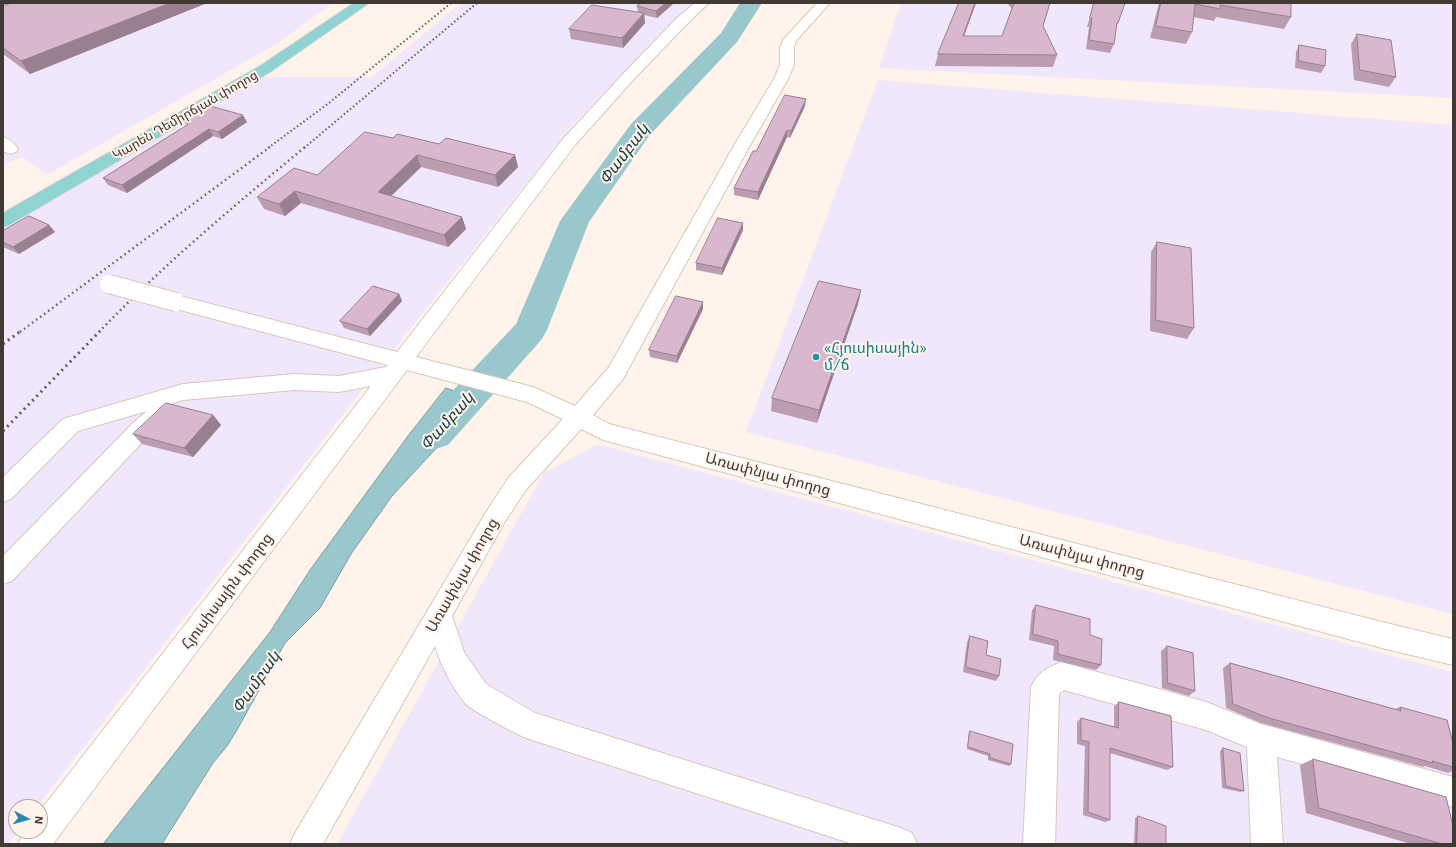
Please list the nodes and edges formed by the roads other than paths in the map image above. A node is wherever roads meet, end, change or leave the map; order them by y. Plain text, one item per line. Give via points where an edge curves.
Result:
1 (363, 3) edge
2 (703, 3) edge
3 (824, 3) edge
4 (3, 221) edge
5 (109, 284) dead end
6 (397, 368) junction
7 (183, 392) junction
8 (578, 417) junction
9 (3, 492) edge
10 (3, 572) edge
11 (439, 615) junction
12 (1453, 652) edge
13 (1261, 738) junction
14 (1453, 792) edge
15 (34, 844) edge
16 (306, 844) edge
17 (901, 844) edge
18 (1039, 844) edge
19 (1267, 844) edge

1 - 4 main road, Կարեն Դեմիրճյան փողոց via 265,69
2 - 6 street, Հյուսիսային փողոց via 682,21 569,142
3 - 8 street via 790,40 781,79 616,373
5 - 6 street, bridge
6 - 7 street via 339,384 294,382
6 - 8 street via 431,368 533,396
6 - 15 street, Հյուսիսային փողոց
7 - 9 street via 72,425
7 - 10 street via 143,427
8 - 11 street, Առափնյա փողոց via 517,484
8 - 12 street, Առափնյա փողոց via 603,431
11 - 16 street, Առափնյա փողոց
11 - 17 street via 452,658 476,694 529,725
13 - 14 street
13 - 18 street via 1206,716 1061,676 1045,687
13 - 19 street

